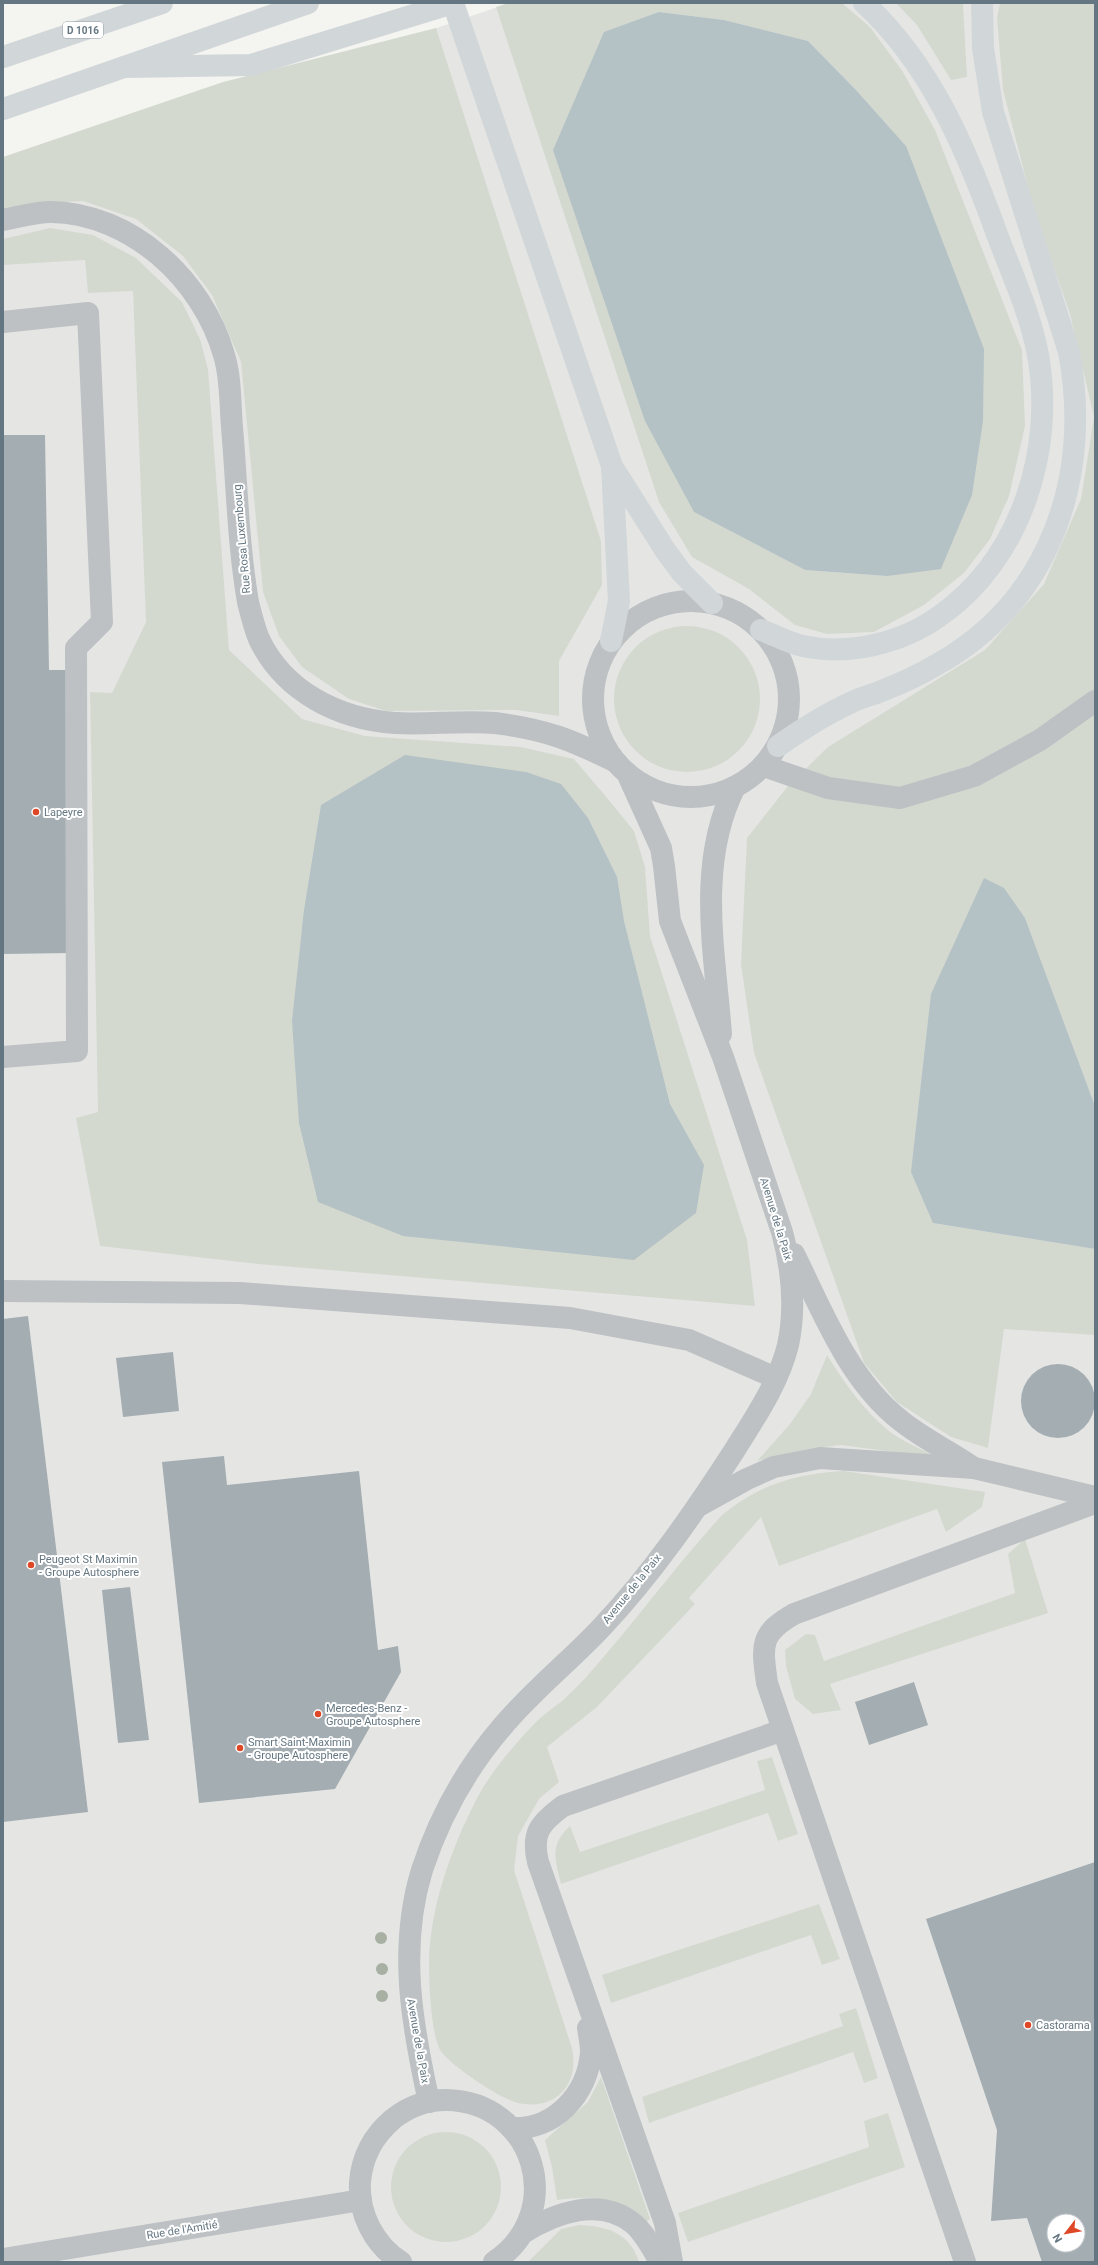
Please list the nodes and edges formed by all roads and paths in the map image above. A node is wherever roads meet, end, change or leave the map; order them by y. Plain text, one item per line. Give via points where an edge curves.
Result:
1 (162, 3) edge
2 (308, 3) edge
3 (453, 3) edge
4 (864, 3) edge
5 (982, 3) edge
6 (3, 58) edge
7 (125, 67) junction
8 (3, 109) edge
9 (3, 220) edge
10 (3, 322) edge
11 (612, 466) junction
12 (712, 603) junction
13 (761, 630) junction
14 (611, 642) junction
15 (1095, 701) edge
16 (778, 746) junction
17 (764, 766) junction
18 (621, 767) junction
19 (735, 787) junction
20 (3, 1057) edge
21 (723, 1057) junction
22 (782, 1232) junction
23 (3, 1291) edge
24 (776, 1378) junction
25 (974, 1468) junction
26 (1095, 1497) edge
27 (1095, 1503) edge
28 (696, 1507) junction
29 (783, 1730) junction
30 (583, 1995) junction
31 (429, 2102) junction
32 (511, 2128) junction
33 (361, 2200) junction
34 (523, 2233) junction
35 (3, 2259) edge
36 (401, 2262) edge
37 (494, 2262) edge
38 (660, 2262) edge
39 (672, 2262) edge
40 (966, 2262) edge

1 - 6 highway, D 1016
2 - 7 highway
3 - 7 highway via 251,65
3 - 11 highway
4 - 13 highway via 887,25 929,82 973,170 1031,326 1038,354 1043,409 1038,458 1025,504 999,551 967,592 931,622 893,640 841,649 800,646
5 - 16 highway via 983,48 993,112 1069,352 1074,378 1076,434 1067,494 1050,542 1039,563 1007,608 988,628 937,665 833,711
7 - 8 highway
9 - 18 street, Rue Rosa Luxembourg via 50,212 84,217 112,226 135,238 171,266 203,306 225,355 248,602 260,640 272,659 300,690 332,708 372,720 396,723 483,722 539,729 569,739
10 - 20 street via 88,313 102,622 76,648 78,1051
11 - 12 highway via 682,573
11 - 14 highway via 619,601
12 - 13 street, Rue Rosa Luxembourg via 739,613
12 - 14 street, Rue Rosa Luxembourg via 684,600 656,607 631,621
13 - 16 street, Rue Rosa Luxembourg via 778,653 788,679 790,693 787,721
14 - 18 street, Rue Rosa Luxembourg via 598,667 593,695 596,724 607,750
15 - 17 street via 1040,740 974,776 900,798 828,788
16 - 17 street, Rue Rosa Luxembourg
17 - 19 street, Rue Rosa Luxembourg
18 - 19 street, Rue Rosa Luxembourg via 648,787 673,796 704,796
18 - 21 street, Avenue de la Paix via 661,848 670,922
19 - 21 street, Avenue de la Paix via 722,818 714,848 711,890
21 - 22 street, Avenue de la Paix
22 - 24 street, Avenue de la Paix via 789,1257 792,1287 791,1318 787,1346
22 - 25 street via 863,1383 899,1420
23 - 24 street via 240,1293 570,1318 689,1340
24 - 28 street, Avenue de la Paix via 761,1408
25 - 26 street
25 - 28 street via 820,1458 774,1467
27 - 29 street via 794,1614 778,1623 768,1633 764,1647 767,1683
28 - 31 street, Avenue de la Paix via 603,1626 503,1726 471,1768 444,1814 422,1872 410,1928 408,1956 412,2018
29 - 30 street via 563,1806 541,1824 535,1838 535,1850
29 - 40 street
30 - 32 street via 591,2051 589,2066 578,2092 570,2105 548,2121 524,2129
30 - 39 street via 663,2216
31 - 32 street via 451,2100 474,2104 494,2114
31 - 33 street via 396,2116 376,2138 363,2164
32 - 34 street via 525,2146 535,2178 534,2201
33 - 35 street, Rue de l'Amitié
33 - 36 street via 372,2233 387,2252
34 - 37 street via 510,2250
34 - 38 street via 564,2213 593,2209 606,2211 634,2224

